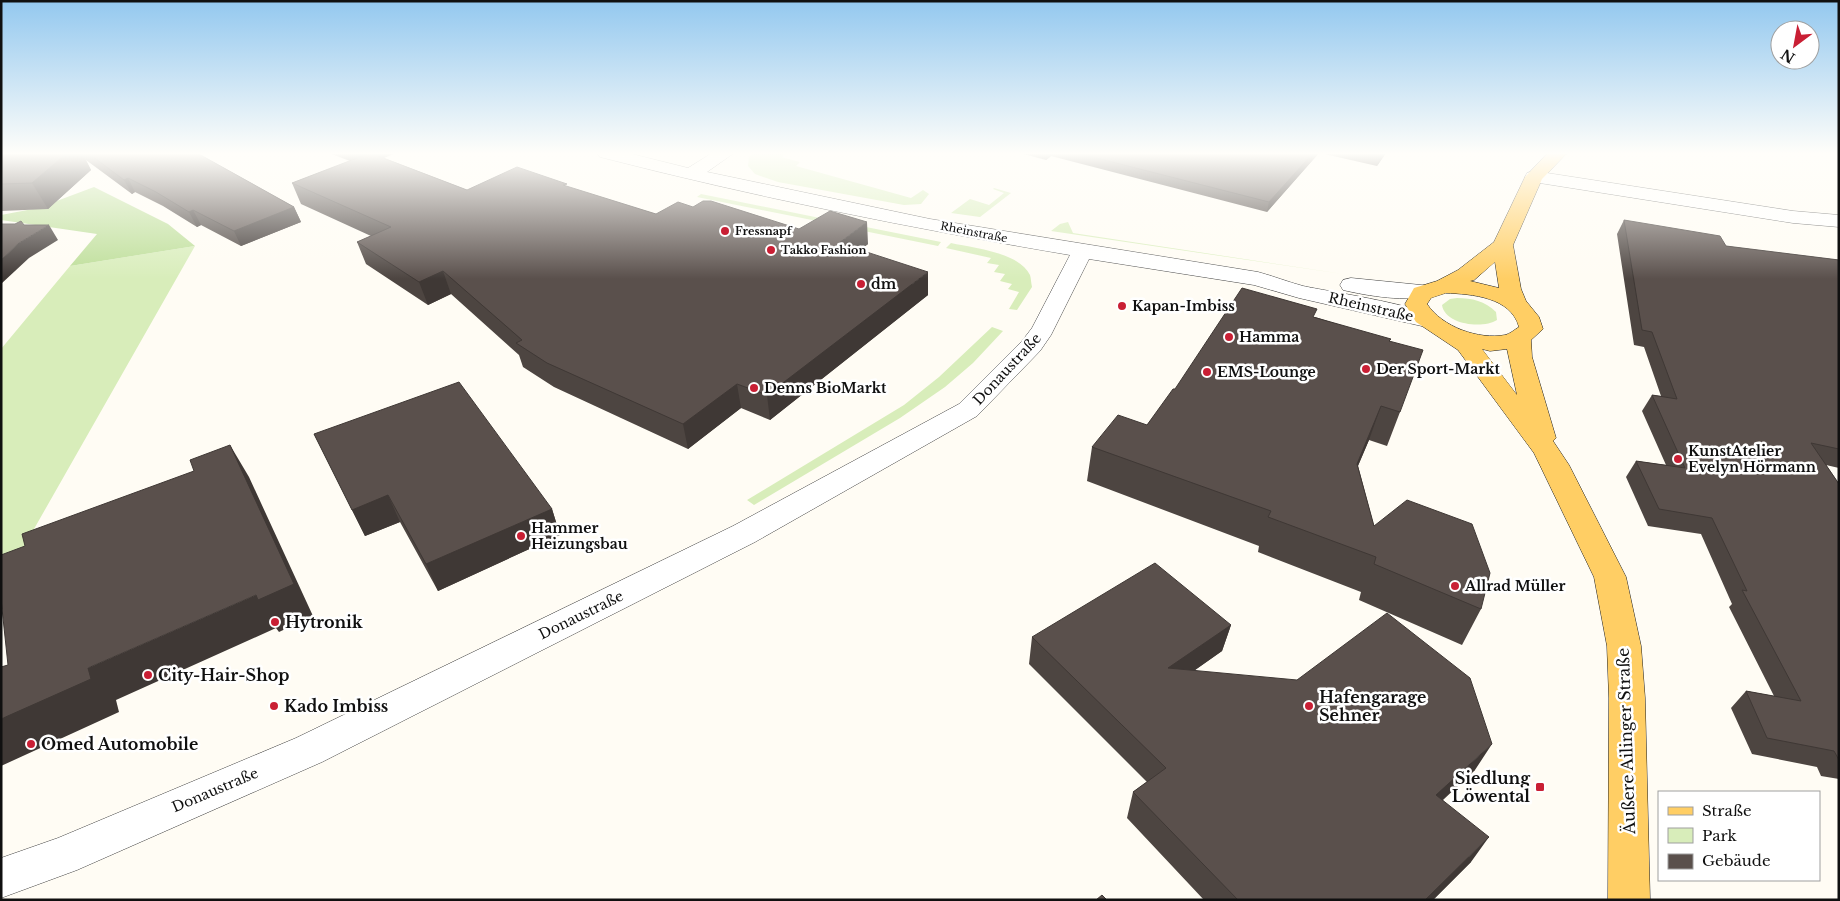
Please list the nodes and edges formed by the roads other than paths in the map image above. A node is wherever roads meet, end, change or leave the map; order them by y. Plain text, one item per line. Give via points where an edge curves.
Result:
1 (778, 195) edge
2 (1526, 195) edge
3 (1650, 195) edge
4 (1839, 222) edge
5 (1503, 245) junction
6 (1082, 252) junction
7 (1258, 279) junction
8 (1445, 286) junction
9 (1423, 291) junction
10 (1516, 304) junction
11 (1426, 320) junction
12 (1450, 334) junction
13 (1519, 339) junction
14 (1545, 449) junction
15 (1, 878) edge
16 (1630, 900) edge

1 - 6 street, Rheinstraße
2 - 5 main road
3 - 4 street
5 - 8 main road via 1466,275
5 - 10 main road via 1510,289
6 - 7 street, Rheinstraße
6 - 15 street, Donaustraße via 1043,330 968,410 744,534 308,750 63,856
7 - 9 street, Rheinstraße via 1279,276
7 - 11 street, Rheinstraße via 1280,287
8 - 9 main road
8 - 10 main road via 1480,289
9 - 11 main road via 1415,304
10 - 13 main road via 1530,320 1531,329
11 - 12 main road
12 - 13 main road via 1501,343
12 - 14 main road via 1466,345
13 - 14 main road via 1520,357
14 - 16 main road, Äußere Ailinger Straße via 1610,577 1624,646

